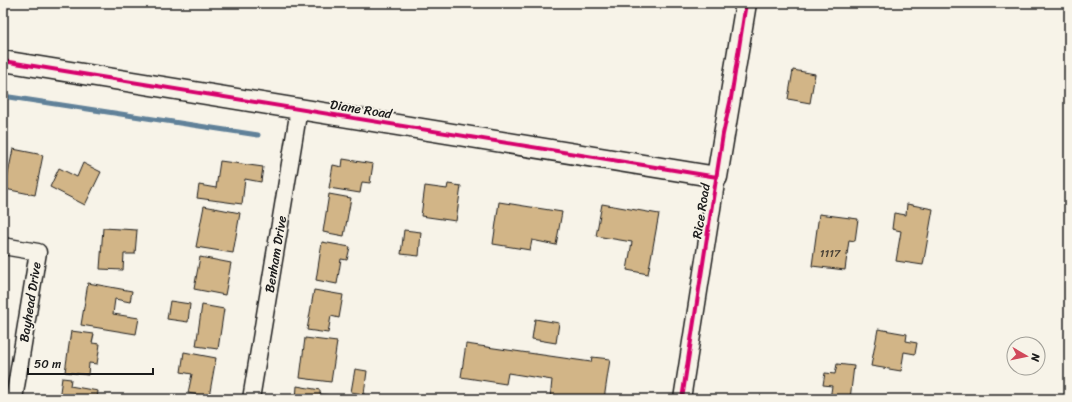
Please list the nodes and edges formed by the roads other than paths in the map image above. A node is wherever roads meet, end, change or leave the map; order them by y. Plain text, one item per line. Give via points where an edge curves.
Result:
1 (746, 3) edge
2 (3, 61) edge
3 (299, 109) junction
4 (717, 177) junction
5 (3, 246) edge
6 (14, 399) edge
7 (251, 399) edge
8 (682, 399) edge

1 - 4 street, Rice Road
2 - 3 street, Diane Road
3 - 4 street, Diane Road
3 - 7 street, Benham Drive
4 - 8 street, Rice Road
5 - 6 street, Bayhead Drive via 38,252

